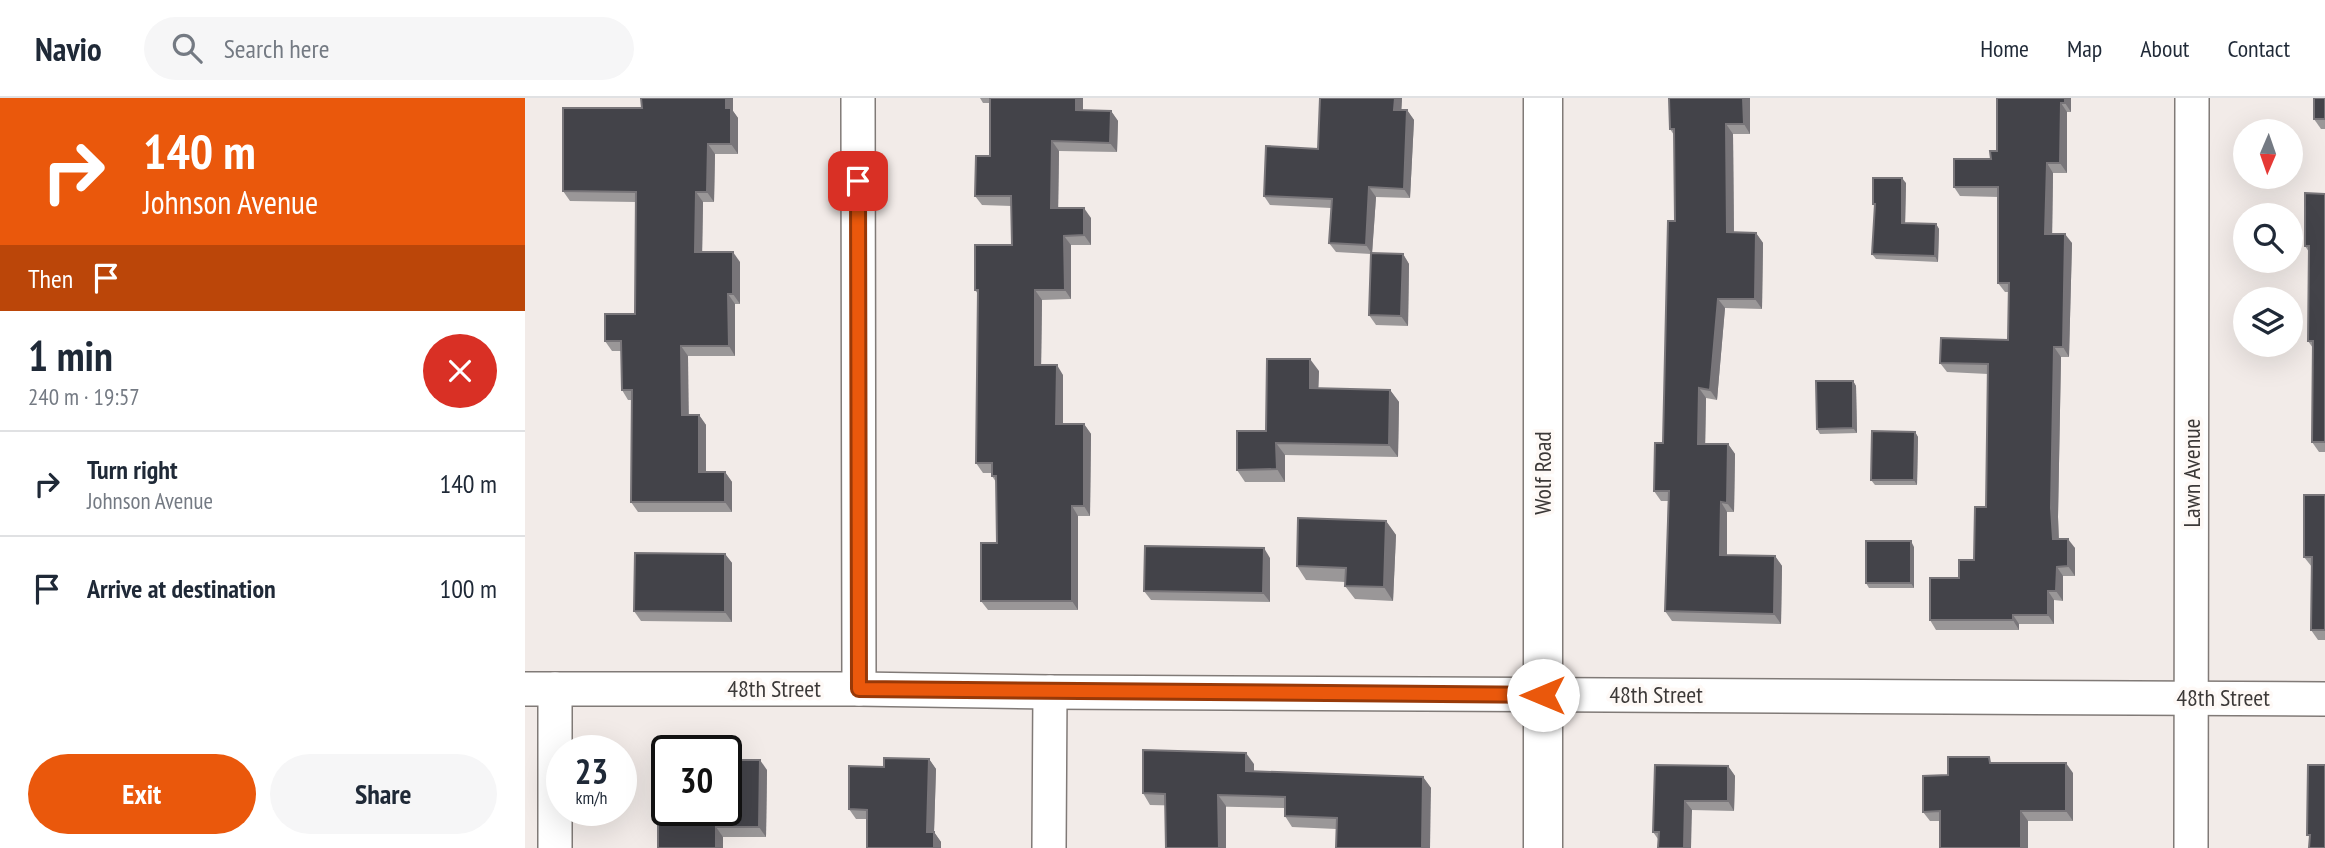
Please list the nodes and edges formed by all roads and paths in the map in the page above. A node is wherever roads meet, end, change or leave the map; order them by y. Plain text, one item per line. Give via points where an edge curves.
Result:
1 (858, 98) edge
2 (1543, 98) edge
3 (2192, 98) edge
4 (540, 689) edge
5 (859, 689) junction
6 (1049, 692) junction
7 (1543, 695) junction
8 (2192, 698) junction
9 (2325, 699) edge
10 (555, 848) edge
11 (1049, 848) edge
12 (1543, 848) edge
13 (2191, 848) edge

1 - 5 street
2 - 7 main road, Wolf Road
3 - 8 street, Lawn Avenue
4 - 5 street, 48th Street
4 - 10 street
5 - 6 street, 48th Street
6 - 7 street, 48th Street
6 - 11 street
7 - 8 street, 48th Street
7 - 12 main road, Wolf Road
8 - 9 street, 48th Street
8 - 13 street, Lawn Avenue

